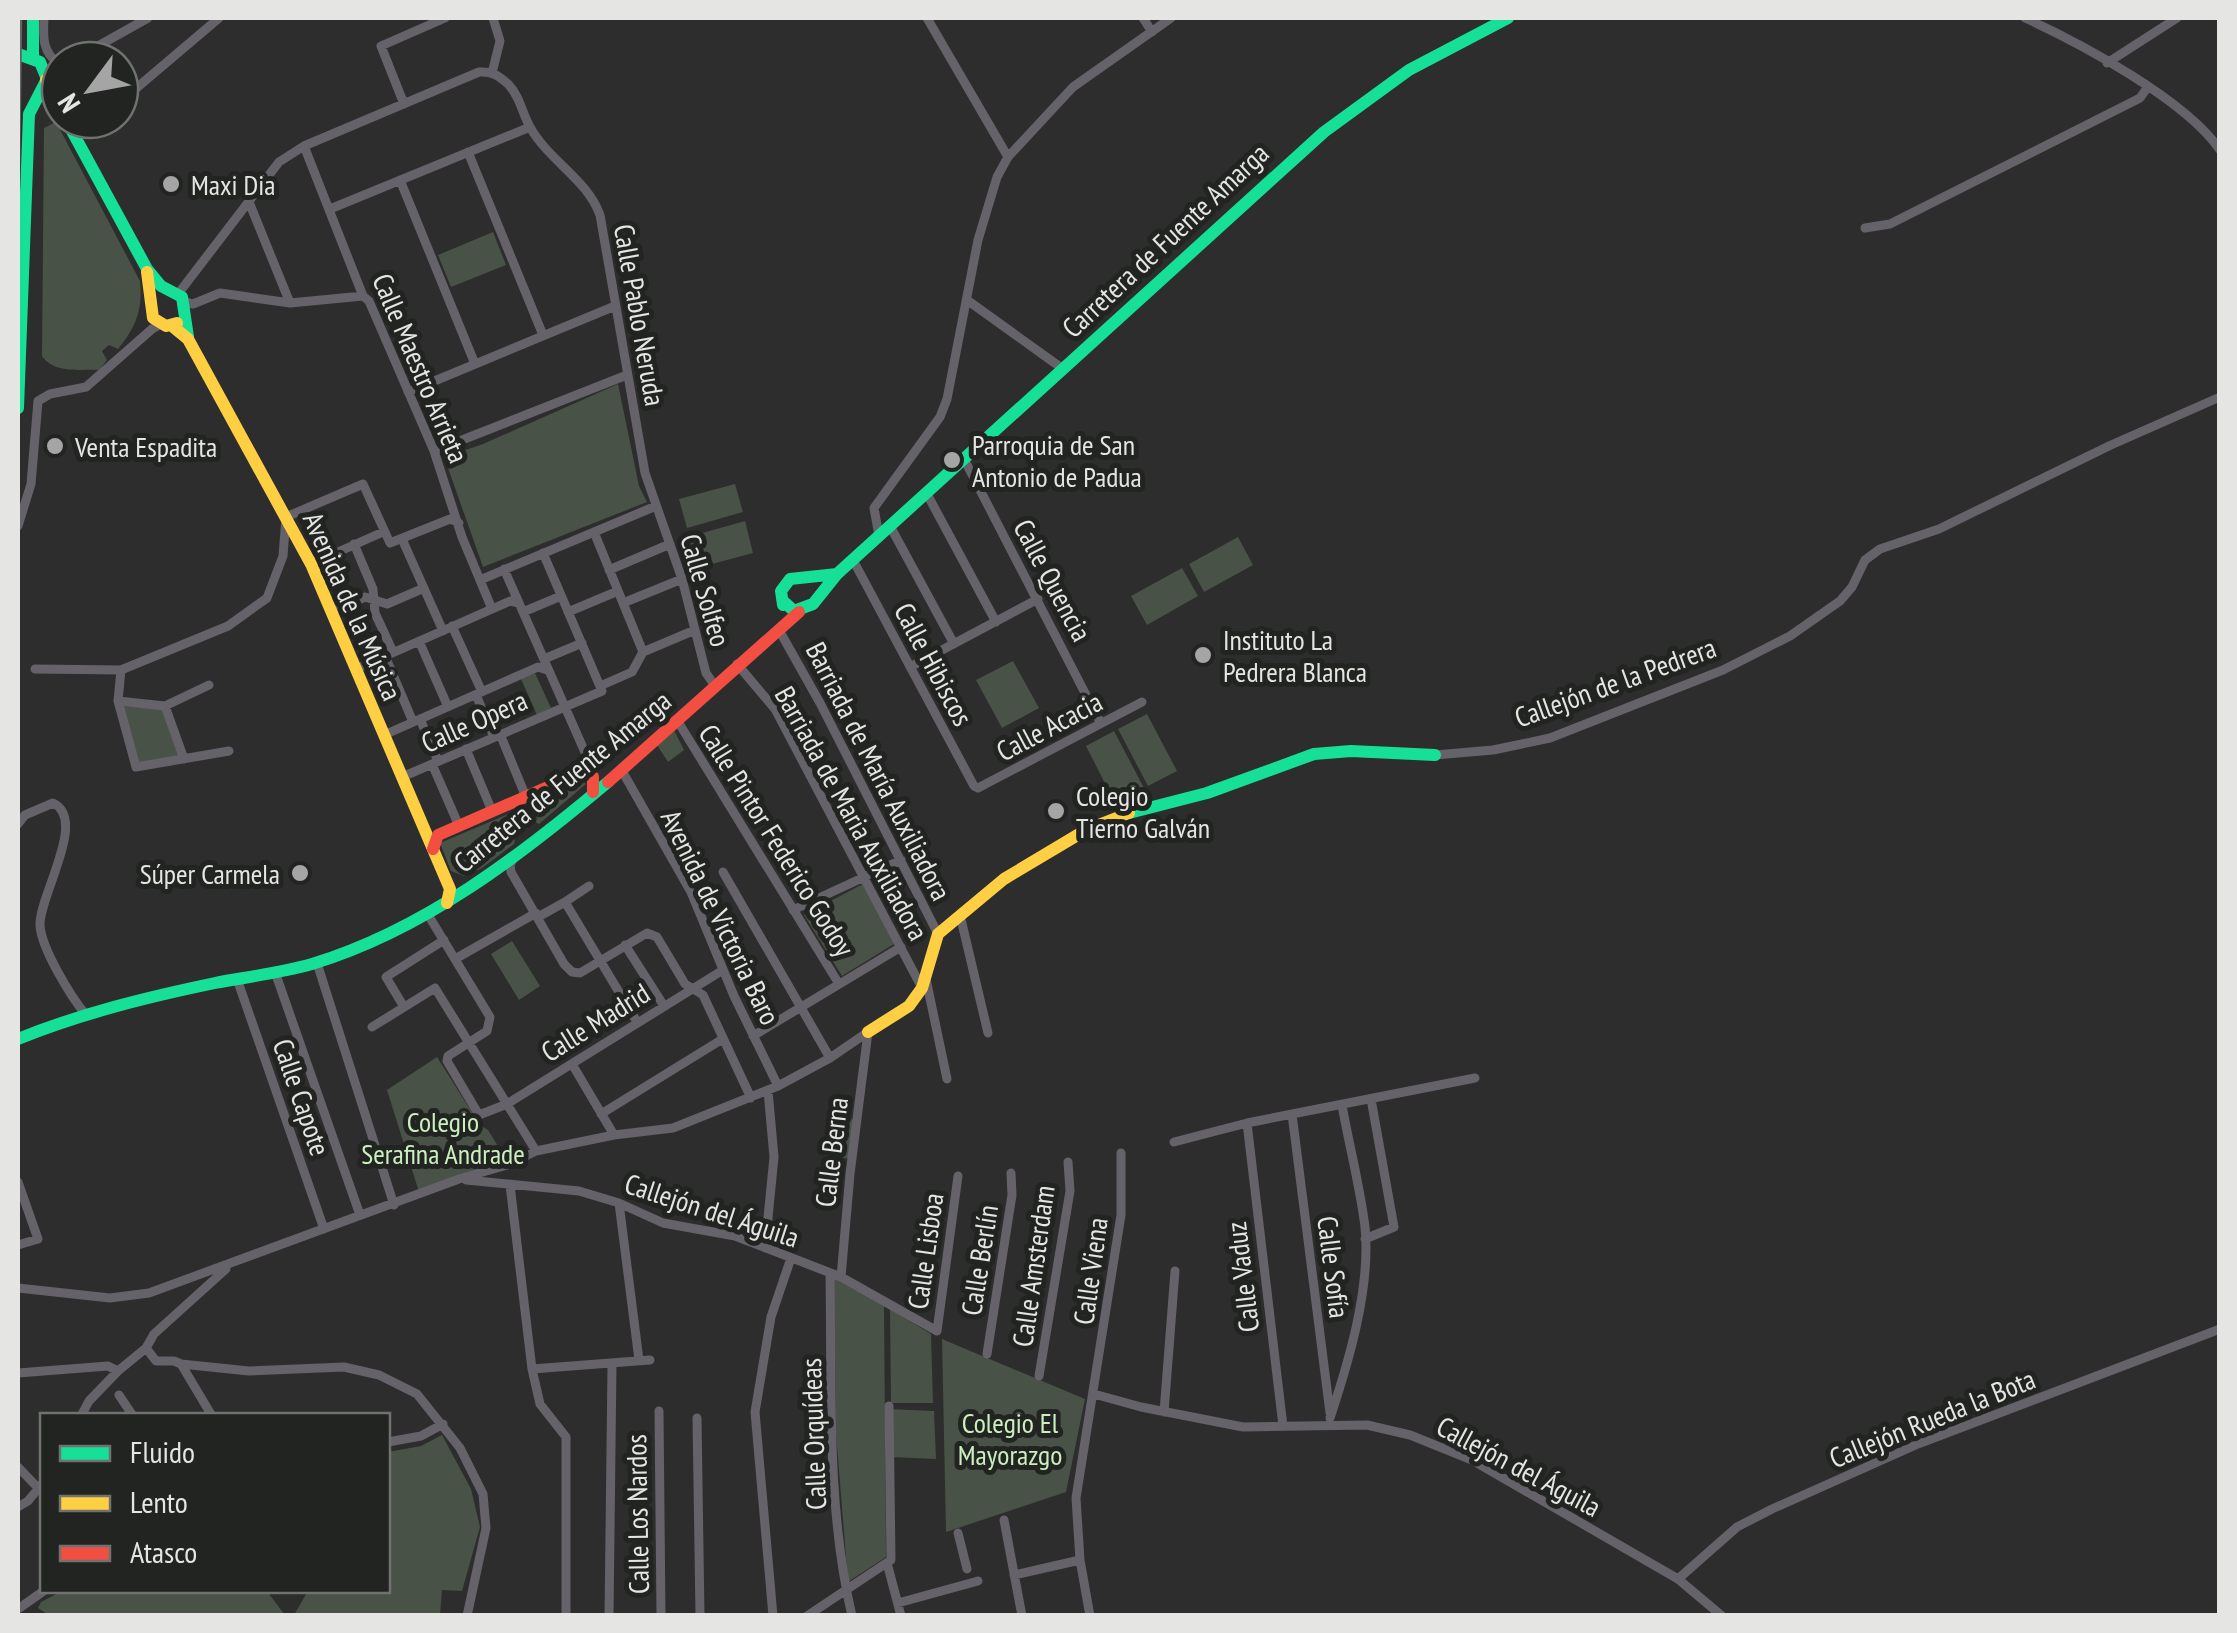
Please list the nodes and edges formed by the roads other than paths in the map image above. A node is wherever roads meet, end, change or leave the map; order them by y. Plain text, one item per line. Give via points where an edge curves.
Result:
1 (148, 18) edge
2 (445, 18) edge
3 (494, 18) edge
4 (926, 18) edge
5 (1144, 18) edge
6 (1171, 18) edge
7 (1508, 18) edge
8 (2025, 18) edge
9 (2176, 18) edge
10 (37, 19) edge
11 (216, 19) edge
12 (1152, 32) junction
13 (109, 40) edge
14 (18, 54) edge
15 (32, 56) junction
16 (2107, 62) junction
17 (40, 67) edge
18 (492, 73) junction
19 (140, 85) edge
20 (2147, 88) junction
21 (40, 89) edge
22 (36, 98) junction
23 (40, 98) edge
24 (18, 102) edge
25 (404, 104) junction
26 (2220, 125) edge
27 (530, 127) junction
28 (2208, 132) junction
29 (77, 140) edge
30 (304, 146) junction
31 (2220, 150) edge
32 (468, 152) junction
33 (1008, 156) junction
34 (400, 180) junction
35 (249, 202) junction
36 (330, 209) junction
37 (1865, 228) dead end
38 (146, 269) junction
39 (364, 296) junction
40 (152, 299) junction
41 (967, 300) junction
42 (290, 303) junction
43 (615, 306) junction
44 (174, 308) junction
45 (543, 335) junction
46 (475, 364) junction
47 (1062, 368) junction
48 (627, 375) junction
49 (408, 392) junction
50 (2220, 397) edge
51 (18, 408) edge
52 (434, 451) junction
53 (964, 459) junction
54 (927, 494) junction
55 (656, 506) junction
56 (286, 516) junction
57 (459, 523) junction
58 (18, 526) edge
59 (890, 526) junction
60 (383, 532) junction
61 (594, 532) junction
62 (878, 536) junction
63 (402, 539) junction
64 (354, 544) junction
65 (670, 544) junction
66 (543, 553) junction
67 (283, 556) junction
68 (308, 558) junction
69 (853, 560) junction
70 (504, 569) junction
71 (610, 570) junction
72 (836, 574) junction
73 (805, 577) junction
74 (682, 579) junction
75 (480, 580) junction
76 (424, 588) junction
77 (618, 591) junction
78 (561, 596) junction
79 (817, 597) junction
80 (1038, 599) junction
81 (375, 600) junction
82 (783, 601) junction
83 (623, 603) junction
84 (492, 608) junction
85 (521, 608) junction
86 (332, 612) junction
87 (568, 612) junction
88 (799, 612) junction
89 (996, 622) junction
90 (447, 628) junction
91 (695, 630) junction
92 (776, 630) junction
93 (419, 641) junction
94 (582, 643) junction
95 (954, 644) junction
96 (643, 652) junction
97 (389, 654) junction
98 (544, 659) junction
99 (738, 664) junction
100 (910, 667) junction
101 (34, 669) dead end
102 (356, 669) junction
103 (121, 670) junction
104 (549, 672) junction
105 (209, 684) dead end
106 (715, 686) junction
107 (601, 688) junction
108 (479, 693) junction
109 (118, 701) junction
110 (1142, 702) dead end
111 (165, 706) junction
112 (565, 706) junction
113 (448, 707) junction
114 (677, 720) junction
115 (416, 721) junction
116 (1100, 722) junction
117 (384, 736) junction
118 (497, 736) junction
119 (466, 749) junction
120 (229, 751) dead end
121 (1435, 755) joint
122 (184, 759) junction
123 (435, 763) junction
124 (617, 772) junction
125 (402, 777) junction
126 (592, 781) junction
127 (978, 788) joint
128 (526, 797) junction
129 (492, 812) junction
130 (18, 824) edge
131 (459, 826) junction
132 (433, 850) junction
133 (516, 854) junction
134 (901, 860) junction
135 (440, 864) junction
136 (723, 872) dead end
137 (487, 875) junction
138 (866, 877) junction
139 (588, 886) dead end
140 (447, 902) junction
141 (565, 902) junction
142 (793, 910) junction
143 (428, 913) junction
144 (537, 915) junction
145 (960, 915) junction
146 (938, 934) junction
147 (444, 940) junction
148 (626, 945) junction
149 (901, 947) junction
150 (455, 959) junction
151 (599, 961) junction
152 (317, 963) junction
153 (723, 970) junction
154 (275, 972) junction
155 (237, 979) junction
156 (923, 982) junction
157 (839, 984) junction
158 (694, 988) junction
159 (664, 1006) junction
160 (404, 1007) junction
161 (800, 1008) junction
162 (86, 1014) junction
163 (637, 1022) junction
164 (372, 1026) dead end
165 (868, 1032) junction
166 (988, 1033) dead end
167 (752, 1036) junction
168 (18, 1039) edge
169 (722, 1040) junction
170 (469, 1042) junction
171 (830, 1058) junction
172 (572, 1064) junction
173 (1476, 1078) dead end
174 (948, 1079) dead end
175 (773, 1089) junction
176 (751, 1098) junction
177 (1371, 1099) junction
178 (506, 1104) junction
179 (1342, 1104) junction
180 (601, 1114) junction
181 (1292, 1114) junction
182 (1247, 1123) junction
183 (614, 1134) junction
184 (1174, 1142) dead end
185 (536, 1151) junction
186 (1121, 1153) dead end
187 (1068, 1162) dead end
188 (1010, 1173) dead end
189 (958, 1176) dead end
190 (459, 1180) junction
191 (18, 1182) edge
192 (510, 1185) junction
193 (619, 1203) junction
194 (394, 1204) junction
195 (360, 1215) junction
196 (324, 1229) junction
197 (1365, 1239) junction
198 (18, 1246) edge
199 (764, 1248) junction
200 (240, 1258) junction
201 (791, 1258) junction
202 (1175, 1271) dead end
203 (836, 1276) junction
204 (18, 1288) edge
205 (2220, 1329) edge
206 (937, 1332) joint
207 (146, 1348) junction
208 (987, 1354) dead end
209 (638, 1360) junction
210 (650, 1360) dead end
211 (181, 1364) junction
212 (612, 1364) junction
213 (532, 1369) junction
214 (118, 1372) junction
215 (18, 1374) edge
216 (1039, 1376) dead end
217 (1094, 1394) junction
218 (120, 1395) dead end
219 (206, 1404) junction
220 (889, 1406) dead end
221 (659, 1411) dead end
222 (1164, 1412) junction
223 (83, 1413) edge
224 (132, 1413) edge
225 (198, 1413) edge
226 (210, 1413) edge
227 (697, 1418) dead end
228 (1330, 1422) junction
229 (443, 1424) junction
230 (1283, 1426) junction
231 (390, 1442) edge
232 (18, 1467) edge
233 (40, 1486) edge
234 (40, 1488) edge
235 (18, 1507) edge
236 (1004, 1520) dead end
237 (958, 1533) dead end
238 (1080, 1560) junction
239 (889, 1561) junction
240 (967, 1570) dead end
241 (1014, 1575) junction
242 (1678, 1579) junction
243 (978, 1582) dead end
244 (846, 1592) junction
245 (40, 1593) edge
246 (898, 1603) junction
247 (18, 1608) edge
248 (27, 1616) edge
249 (467, 1616) edge
250 (566, 1616) edge
251 (610, 1616) edge
252 (661, 1616) edge
253 (700, 1616) edge
254 (773, 1616) edge
255 (808, 1616) edge
256 (852, 1616) edge
257 (901, 1616) edge
258 (1022, 1616) edge
259 (1090, 1616) edge
260 (1722, 1616) edge

1 - 13 street
2 - 25 street via 381,46
3 - 18 street via 500,41
4 - 33 street
5 - 12 street
6 - 12 street
7 - 47 street, Carretera de Fuente Amarga via 1360,101
8 - 16 street
9 - 16 street
10 - 15 street
11 - 19 street
12 - 33 street via 1073,87
14 - 15 street
15 - 17 street
16 - 20 street
18 - 25 street
18 - 27 street, Calle Pablo Neruda via 513,90
20 - 28 street
20 - 37 street via 2140,98 1890,224
21 - 22 street
22 - 23 street
22 - 24 street
22 - 51 street via 28,123
25 - 30 street
26 - 28 street
27 - 32 street
27 - 43 street, Calle Pablo Neruda via 597,206
28 - 31 street
29 - 38 street, Avenida de la Música
30 - 35 street via 279,162
30 - 36 street, Calle Maestro Arrieta
32 - 34 street
32 - 45 street
33 - 41 street via 978,240
34 - 36 street
34 - 46 street
35 - 42 street
35 - 44 street
36 - 39 street, Calle Maestro Arrieta
38 - 40 street, Avenida de la Música
38 - 44 street, Avenida de la Música
39 - 42 street
39 - 49 street, Calle Maestro Arrieta
40 - 44 street via 159,292
40 - 44 street, Avenida de la Música via 151,314
41 - 47 street
41 - 62 street via 947,400 874,508
42 - 44 street via 220,293
43 - 45 street
43 - 48 street, Calle Pablo Neruda
44 - 56 street, Avenida de la Música
44 - 58 street via 86,387 38,400 31,484
45 - 46 street
46 - 49 street
47 - 53 street, Carretera de Fuente Amarga
48 - 52 street
48 - 55 street, Calle Pablo Neruda
49 - 52 street, Calle Maestro Arrieta
50 - 121 street, Callejón de la Pedrera via 1940,529 1880,549 1865,560 1840,601 1723,670 1538,741
52 - 57 street, Calle Maestro Arrieta
53 - 54 street, Carretera de Fuente Amarga
53 - 80 street, Calle Quencia
54 - 59 street, Carretera de Fuente Amarga
54 - 89 street
55 - 61 street
55 - 65 street, Calle Solfeo
56 - 60 street via 363,484
56 - 67 street
56 - 68 street, Avenida de la Música
57 - 63 street via 450,519
57 - 75 street, Calle Maestro Arrieta
59 - 62 street, Carretera de Fuente Amarga
59 - 95 street
60 - 63 street via 390,544
60 - 64 street
61 - 66 street
61 - 71 street
62 - 69 street, Carretera de Fuente Amarga
63 - 76 street
64 - 68 street
64 - 81 street
65 - 71 street
65 - 74 street, Calle Solfeo
66 - 70 street
66 - 78 street
67 - 68 street via 294,549
67 - 103 street via 267,598 254,610
68 - 86 street, Avenida de la Música
69 - 72 street, Carretera de Fuente Amarga
69 - 100 street, Calle Hibiscos
70 - 75 street
70 - 85 street
71 - 77 street
72 - 73 street
72 - 79 street, Carretera de Fuente Amarga
73 - 79 street
73 - 82 street via 786,582
74 - 83 street
74 - 91 street, Calle Solfeo
75 - 84 street, Calle Maestro Arrieta
76 - 81 street via 386,604
76 - 90 street
77 - 83 street
77 - 87 street
78 - 85 street
78 - 87 street
79 - 88 street
80 - 89 street
80 - 116 street, Calle Quencia
81 - 86 street via 365,597
81 - 97 street
82 - 88 street
82 - 92 street
83 - 96 street
84 - 85 street via 510,601
84 - 90 street
85 - 98 street
86 - 102 street, Avenida de la Música
87 - 94 street
88 - 92 street, Carretera de Fuente Amarga
89 - 95 street
90 - 93 street
90 - 108 street
91 - 96 street, Calle Opera
91 - 106 street, Calle Solfeo
92 - 99 street, Carretera de Fuente Amarga
92 - 134 street, Barriada de María Auxiliadora
93 - 97 street
93 - 113 street
94 - 98 street
94 - 107 street
95 - 100 street
96 - 107 street, Calle Opera via 632,672
97 - 102 street
97 - 115 street
98 - 104 street
99 - 106 street, Carretera de Fuente Amarga
99 - 138 street, Barriada de Maria Auxiliadora via 775,709
100 - 127 street, Calle Hibiscos
101 - 103 street
102 - 117 street, Avenida de la Música
103 - 109 street
104 - 108 street via 538,667
104 - 112 street
105 - 111 street
106 - 114 street, Carretera de Fuente Amarga
107 - 112 street, Calle Opera
108 - 113 street
108 - 118 street
109 - 111 street
109 - 122 street via 136,768
110 - 116 street, Calle Acacia
111 - 122 street
112 - 118 street, Calle Opera
112 - 126 street
113 - 115 street
114 - 124 street, Carretera de Fuente Amarga
114 - 142 street, Calle Pintor Federico Godoy
115 - 117 street
115 - 123 street
116 - 127 street, Calle Acacia
117 - 125 street, Avenida de la Música
118 - 119 street, Calle Opera
118 - 128 street
119 - 123 street, Calle Opera
119 - 129 street
120 - 122 street
121 - 145 street, Callejón de la Pedrera via 1314,754 1135,811 1057,845
123 - 125 street, Calle Opera
123 - 131 street
124 - 126 street, Carretera de Fuente Amarga
124 - 153 street, Avenida de Victoria Baro via 690,892
125 - 132 street, Avenida de la Música
126 - 128 street via 580,774
126 - 133 street, Carretera de Fuente Amarga
128 - 129 street
129 - 131 street
130 - 162 street via 53,802 65,818 40,927
131 - 132 street via 438,835
132 - 135 street, Avenida de la Música
133 - 137 street, Carretera de Fuente Amarga
133 - 144 street via 510,869
134 - 138 street
134 - 146 street, Barriada de María Auxiliadora
135 - 137 street via 462,881
135 - 140 street, Avenida de la Música via 450,889
136 - 161 street
137 - 140 street, Carretera de Fuente Amarga
138 - 142 street
138 - 149 street, Barriada de Maria Auxiliadora
139 - 141 street
140 - 143 street, Carretera de Fuente Amarga
141 - 144 street
141 - 151 street
142 - 157 street, Calle Pintor Federico Godoy
143 - 147 street
143 - 152 street, Carretera de Fuente Amarga
144 - 150 street
144 - 151 street via 568,970 580,973
145 - 146 street, Callejón de la Pedrera
145 - 166 street
146 - 156 street
147 - 150 street
147 - 160 street via 386,976
148 - 151 street
148 - 158 street via 647,933 657,937
148 - 159 street
149 - 156 street, Barriada de Maria Auxiliadora
149 - 157 street
150 - 170 street via 490,1016 487,1031
151 - 163 street
152 - 154 street, Carretera de Fuente Amarga
152 - 194 street
153 - 158 street, Calle Madrid
153 - 167 street, Avenida de Victoria Baro
154 - 155 street, Carretera de Fuente Amarga
154 - 195 street
155 - 162 street, Carretera de Fuente Amarga
155 - 196 street, Calle Capote
156 - 165 street via 910,1006
156 - 174 street
157 - 161 street
158 - 159 street, Calle Madrid
158 - 169 street
159 - 163 street, Calle Madrid
160 - 164 street
160 - 170 street via 435,988
161 - 167 street
161 - 171 street
162 - 168 street, Carretera de Fuente Amarga
163 - 172 street, Calle Madrid
165 - 171 street
165 - 203 street, Calle Berna
167 - 175 street, Avenida de Victoria Baro
169 - 176 street
169 - 180 street
170 - 178 street
170 - 178 street, Calle Madrid via 448,1056 475,1111 480,1116
171 - 175 street
172 - 178 street, Calle Madrid
172 - 180 street
173 - 177 street
175 - 176 street
175 - 199 street
176 - 183 street via 672,1128
177 - 179 street
177 - 197 street via 1394,1227
178 - 185 street
179 - 181 street
179 - 197 street
180 - 183 street
181 - 182 street
181 - 228 street, Calle Sofía
182 - 184 street
182 - 230 street, Calle Vaduz
183 - 185 street
185 - 190 street
186 - 217 street, Calle Viena via 1121,1215
187 - 216 street, Calle Amsterdam via 1070,1191
188 - 208 street, Calle Berlín
189 - 206 street, Calle Lisboa
190 - 192 street, Callejón del Águila
190 - 194 street
191 - 198 street via 38,1239
192 - 193 street, Callejón del Águila via 579,1190
192 - 213 street
193 - 199 street, Callejón del Águila via 663,1223
193 - 209 street
194 - 195 street
195 - 196 street
196 - 200 street
197 - 228 street via 1351,1357
199 - 201 street, Callejón del Águila
200 - 204 street via 130,1297
200 - 207 street via 176,1312
201 - 203 street, Callejón del Águila
201 - 254 street via 771,1316 755,1412
202 - 222 street
203 - 206 street, Callejón del Águila
203 - 244 street, Calle Orquídeas via 833,1456
205 - 242 street, Callejón Rueda la Bota via 1918,1444 1772,1509 1738,1527
207 - 211 street via 156,1361
207 - 214 street
209 - 210 street
209 - 212 street
211 - 219 street
211 - 229 street via 249,1372 344,1367 379,1375 417,1394
212 - 213 street
212 - 251 street
213 - 250 street via 540,1404 566,1437
214 - 215 street via 108,1366
214 - 223 street
217 - 222 street, Callejón del Águila
217 - 238 street, Calle Viena via 1076,1498
218 - 224 street
219 - 225 street
219 - 226 street
220 - 239 street
221 - 252 street, Calle Los Nardos
222 - 230 street, Callejón del Águila via 1243,1427
227 - 253 street
228 - 230 street, Callejón del Águila
228 - 242 street, Callejón del Águila via 1410,1435 1472,1460
229 - 231 street
229 - 249 street via 483,1494 486,1512
232 - 233 street
234 - 235 street
236 - 241 street
237 - 240 street
238 - 241 street
238 - 259 street, Calle Viena
239 - 244 street
239 - 246 street
241 - 258 street
242 - 260 street, Callejón del Águila
243 - 246 street
244 - 255 street
244 - 256 street, Calle Orquídeas
245 - 247 street
246 - 257 street
247 - 248 street

